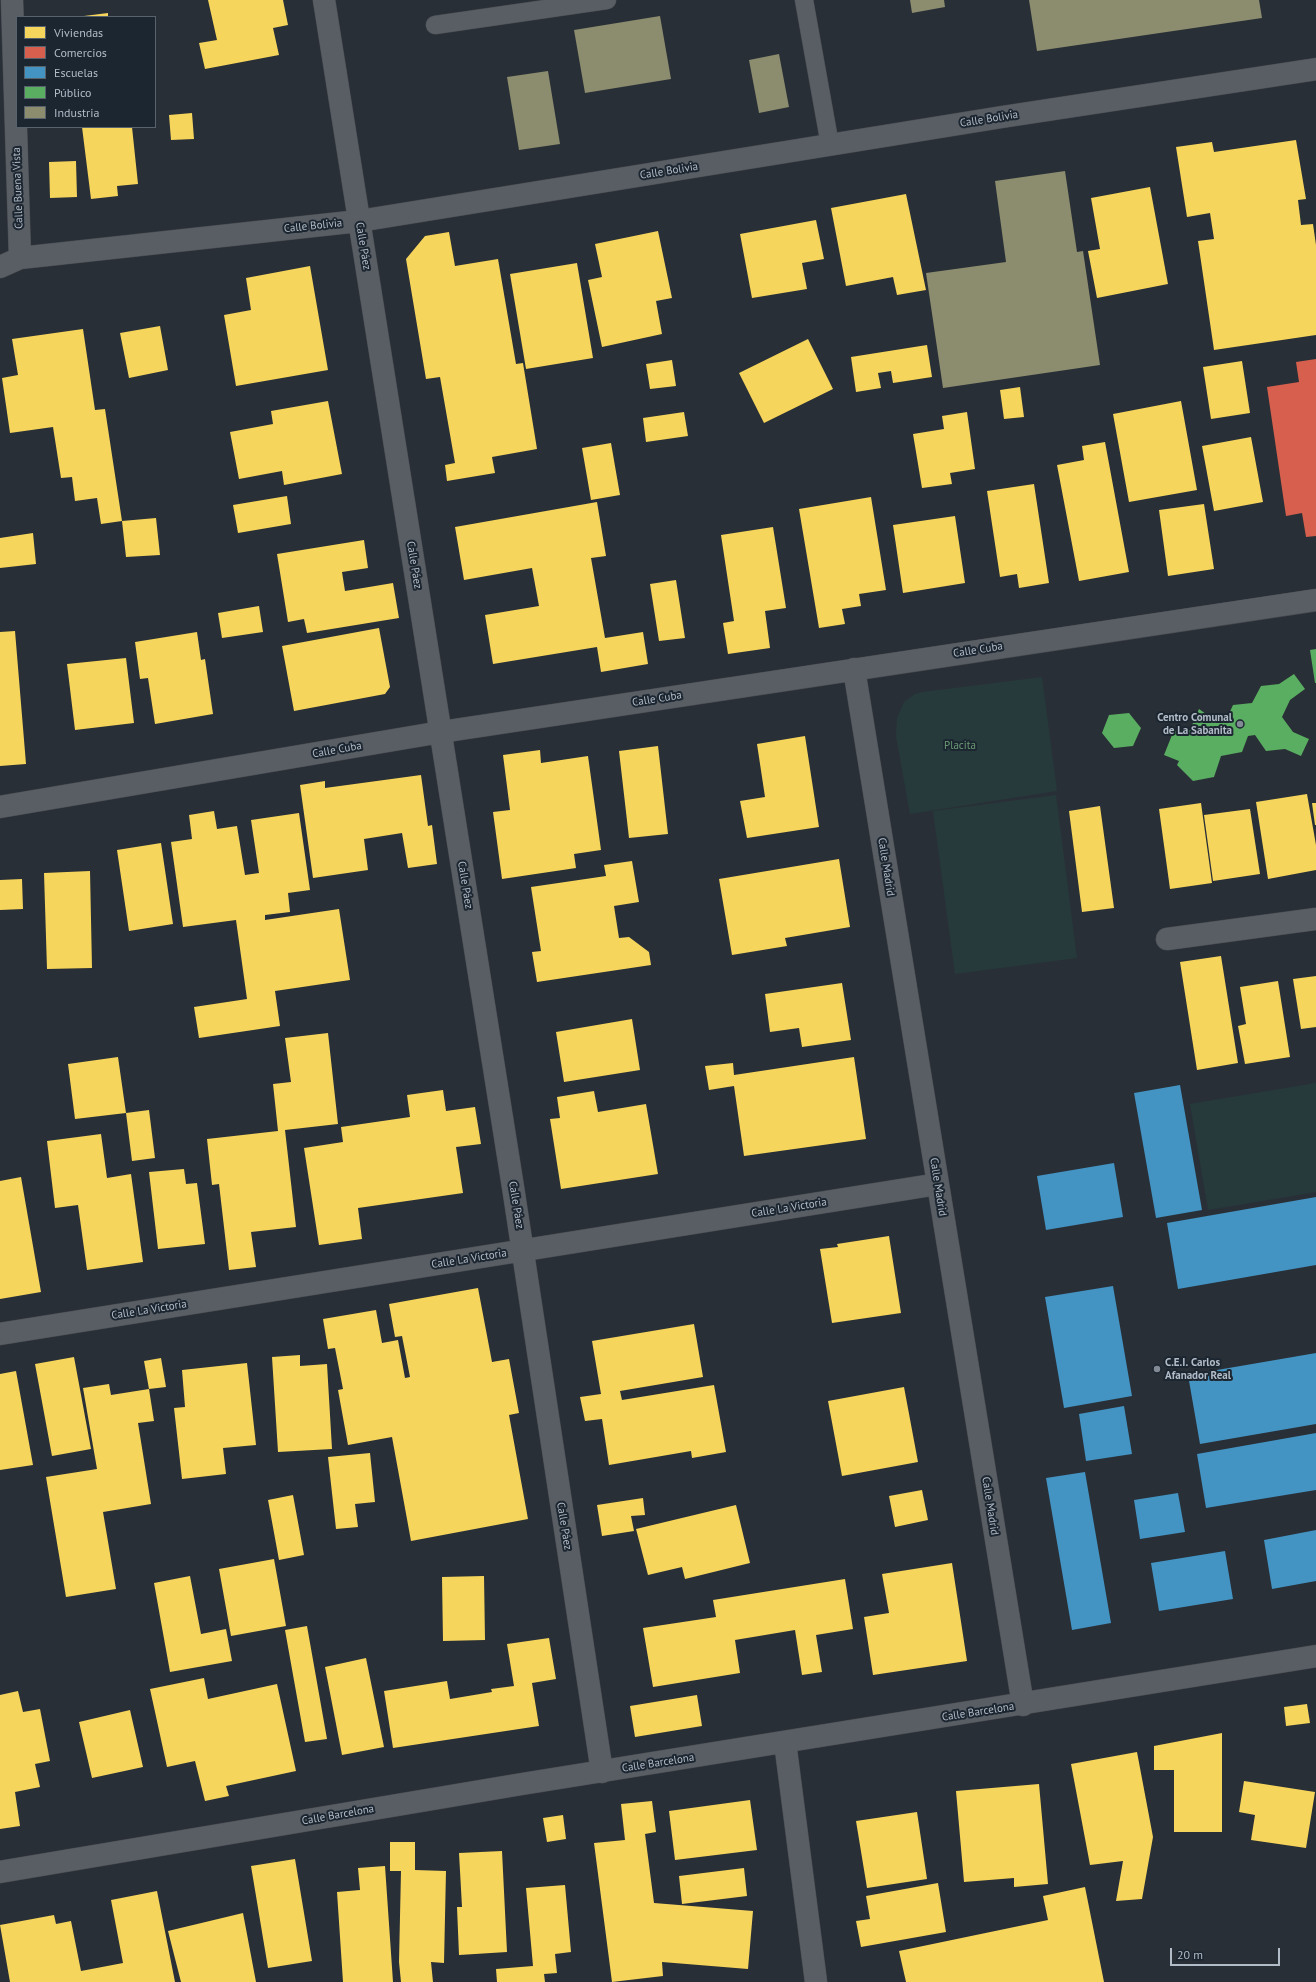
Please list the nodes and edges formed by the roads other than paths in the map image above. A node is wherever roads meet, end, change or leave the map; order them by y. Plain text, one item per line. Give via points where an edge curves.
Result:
1 (12, 0) edge
2 (324, 0) edge
3 (607, 0) edge
4 (804, 0) edge
5 (435, 25) dead end
6 (1316, 70) edge
7 (830, 145) junction
8 (359, 221) junction
9 (20, 258) junction
10 (0, 267) edge
11 (1316, 600) edge
12 (854, 669) junction
13 (441, 732) junction
14 (0, 807) edge
15 (1316, 919) edge
16 (1167, 939) dead end
17 (938, 1184) junction
18 (523, 1250) junction
19 (0, 1334) edge
20 (1316, 1656) edge
21 (1023, 1705) junction
22 (785, 1742) junction
23 (602, 1772) junction
24 (0, 1872) edge
25 (816, 1982) edge

1 - 9 street, Calle Buena Vista
2 - 8 street, Calle Páez
3 - 5 lane
4 - 7 lane
6 - 7 street, Calle Bolivia
7 - 8 street, Calle Bolivia
8 - 9 street, Calle Bolivia
8 - 13 street, Calle Páez
9 - 10 street
11 - 12 street, Calle Cuba
12 - 13 street, Calle Cuba
12 - 17 street, Calle Madrid
13 - 14 street, Calle Cuba
13 - 18 street, Calle Páez
15 - 16 street
17 - 18 street, Calle La Victoria
17 - 21 street, Calle Madrid
18 - 19 street, Calle La Victoria
18 - 23 street, Calle Páez
20 - 21 street, Calle Barcelona
21 - 22 street, Calle Barcelona
22 - 23 street, Calle Barcelona
22 - 25 street
23 - 24 street, Calle Barcelona

